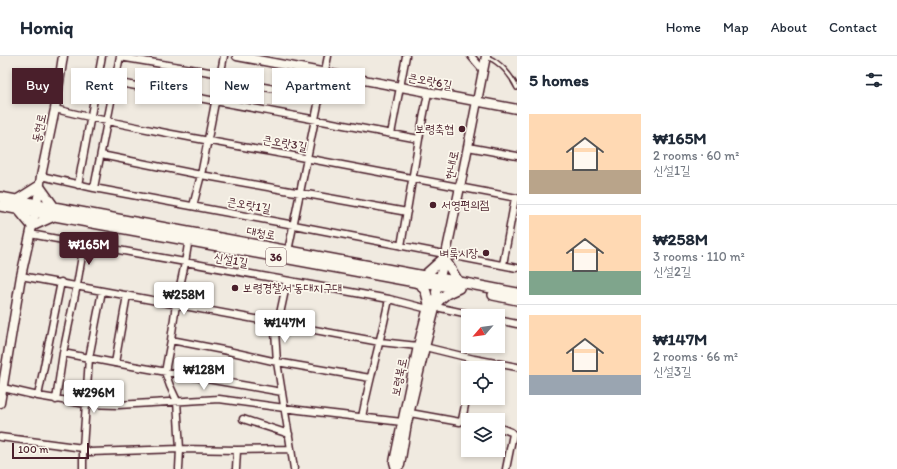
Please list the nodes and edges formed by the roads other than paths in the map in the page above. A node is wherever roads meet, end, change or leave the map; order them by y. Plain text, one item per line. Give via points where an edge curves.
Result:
1 (63, 56) edge
2 (102, 56) edge
3 (224, 56) edge
4 (237, 56) edge
5 (328, 56) edge
6 (406, 56) edge
7 (471, 56) edge
8 (486, 56) edge
9 (120, 57) edge
10 (250, 57) edge
11 (274, 59) edge
12 (118, 68) edge
13 (222, 68) edge
14 (306, 68) edge
15 (325, 68) edge
16 (483, 70) junction
17 (210, 75) edge
18 (365, 81) edge
19 (127, 84) edge
20 (400, 87) junction
21 (517, 88) edge
22 (428, 93) junction
23 (210, 101) edge
24 (477, 102) junction
25 (110, 104) edge
26 (215, 104) edge
27 (227, 104) edge
28 (318, 104) edge
29 (54, 109) junction
30 (517, 109) edge
31 (90, 118) junction
32 (315, 119) junction
33 (107, 121) junction
34 (391, 134) junction
35 (419, 139) junction
36 (208, 141) junction
37 (468, 147) junction
38 (101, 154) junction
39 (517, 156) edge
40 (307, 158) junction
41 (201, 174) junction
42 (41, 176) junction
43 (412, 178) junction
44 (78, 184) junction
45 (39, 186) junction
46 (460, 187) junction
47 (94, 188) junction
48 (300, 193) junction
49 (0, 198) edge
50 (516, 198) edge
51 (18, 205) junction
52 (0, 206) edge
53 (194, 206) junction
54 (36, 208) junction
55 (54, 211) junction
56 (406, 212) junction
57 (294, 225) junction
58 (31, 230) junction
59 (190, 237) junction
60 (84, 244) junction
61 (401, 246) junction
62 (288, 251) junction
63 (445, 256) junction
64 (185, 263) junction
65 (503, 266) junction
66 (517, 268) edge
67 (21, 276) junction
68 (422, 280) junction
69 (287, 281) junction
70 (61, 282) junction
71 (437, 285) junction
72 (459, 285) junction
73 (77, 286) junction
74 (102, 291) junction
75 (517, 293) edge
76 (127, 295) junction
77 (389, 299) junction
78 (517, 300) edge
79 (176, 304) junction
80 (432, 306) junction
81 (461, 312) edge
82 (505, 321) edge
83 (278, 323) junction
84 (517, 324) edge
85 (171, 340) junction
86 (380, 342) junction
87 (422, 347) junction
88 (63, 353) junction
89 (89, 358) junction
90 (474, 359) joint
91 (277, 362) junction
92 (115, 363) junction
93 (517, 367) edge
94 (165, 372) junction
95 (370, 378) junction
96 (3, 388) junction
97 (282, 392) junction
98 (38, 396) junction
99 (56, 400) junction
100 (177, 401) junction
101 (0, 402) edge
102 (86, 404) junction
103 (285, 408) junction
104 (410, 414) junction
105 (362, 417) junction
106 (243, 419) dead end
107 (402, 422) junction
108 (461, 422) edge
109 (505, 430) edge
110 (289, 434) junction
111 (0, 436) edge
112 (83, 448) junction
113 (291, 448) junction
114 (180, 449) junction
115 (237, 450) junction
116 (83, 469) edge
117 (179, 469) edge
118 (236, 469) edge
119 (294, 469) edge
120 (396, 469) edge
121 (506, 469) edge

1 - 29 street, 동현로
2 - 31 street
3 - 13 street
4 - 10 street, 큰오랏6길
5 - 15 street
6 - 20 street
7 - 16 street
8 - 16 street, 한내로
8 - 21 lane via 498,63 511,76
9 - 12 street
9 - 17 street
10 - 11 street, 큰오랏6길
11 - 14 street, 큰오랏6길
16 - 24 street, 한내로
18 - 20 street, 큰오랏6길
19 - 23 street
20 - 22 street, 큰오랏6길
20 - 34 street
22 - 24 street, 큰오랏6길
22 - 35 street
24 - 30 street, 큰오랏6길
24 - 37 street, 한내로
25 - 33 street
26 - 36 street
27 - 32 street
28 - 32 street
29 - 31 street, 큰오랏3길
29 - 42 street, 동현로
31 - 33 street, 큰오랏3길
31 - 44 street
32 - 34 street
32 - 40 street
33 - 36 street, 큰오랏3길
33 - 38 street
34 - 35 street
35 - 43 street
36 - 40 street, 큰오랏3길
36 - 41 street
37 - 39 street
37 - 46 street, 한내로
38 - 41 street
38 - 47 street
40 - 43 street, 큰오랏3길
40 - 48 street
41 - 48 street
41 - 53 street
42 - 44 street, 큰오랏1길
42 - 45 street, 동현로
43 - 46 street, 큰오랏3길
43 - 56 street
44 - 47 street, 큰오랏1길
45 - 51 main road
45 - 54 street, 동현로
45 - 55 main road
46 - 50 street, 큰오랏3길
46 - 63 street, 한내로
47 - 53 street, 큰오랏1길
48 - 56 street
48 - 57 street
49 - 51 main road, 대청로 / 36
50 - 65 street
51 - 52 main road, 대청로 / 36
51 - 54 main road, 대청로 / 36
51 - 58 main road
53 - 57 street, 큰오랏1길
54 - 55 main road, 대청로 / 36
54 - 58 street, 동현로
55 - 58 main road
55 - 59 main road, 대청로 / 36
56 - 61 street
57 - 61 street, 큰오랏1길
57 - 62 street
58 - 60 street, 신설1길
58 - 67 street, 동현로
59 - 62 main road, 대청로 / 36
59 - 64 street
59 - 68 main road, 대청로 / 36
60 - 64 street, 신설1길
60 - 73 street
61 - 63 street, 큰오랏1길
62 - 68 main road, 대청로 / 36
63 - 65 street, 큰오랏1길
63 - 68 main road
63 - 71 street, 한내로
63 - 72 main road
64 - 69 street, 신설1길
64 - 79 street
65 - 66 street, 큰오랏1길
67 - 70 street
67 - 96 street, 동현로
68 - 71 main road, 대청로 / 36
68 - 80 main road
69 - 77 street, 신설1길
69 - 83 street
70 - 73 street
70 - 98 street
71 - 72 main road, 대청로 / 36
71 - 80 street, 보령북로 via 430,298
72 - 75 main road, 대청로 / 36
72 - 78 main road, 대청로 / 36
72 - 80 main road
73 - 74 street
73 - 88 street
74 - 76 street
74 - 89 street
76 - 79 street
76 - 92 street
77 - 80 street, 신설1길
77 - 86 street
79 - 83 street
79 - 85 street
80 - 81 street, 신설1길
80 - 87 street, 보령북로
82 - 84 street
83 - 86 street
83 - 91 street via 275,331
85 - 91 street
85 - 94 street
86 - 87 street
86 - 95 street
87 - 90 street
87 - 104 street, 보령북로
87 - 107 street, 보령북로
88 - 89 street
88 - 99 street
89 - 92 street
89 - 102 street
90 - 93 street
91 - 95 street
91 - 97 street
92 - 94 street
94 - 97 street
94 - 100 street
95 - 105 street
96 - 98 street
96 - 101 street, 동현로
97 - 103 street
98 - 99 street
99 - 102 street
100 - 102 street via 118,405
100 - 103 street via 219,399
100 - 114 street
102 - 112 street
103 - 105 street
103 - 110 street
104 - 108 street
104 - 120 street, 보령북로 via 400,465
105 - 107 street
106 - 110 street
107 - 120 street, 보령북로 via 394,462
109 - 121 street via 513,434
110 - 113 street
111 - 112 street
112 - 114 street via 90,452
112 - 116 street
113 - 115 street
113 - 119 street
114 - 115 street
114 - 117 street
115 - 118 street

